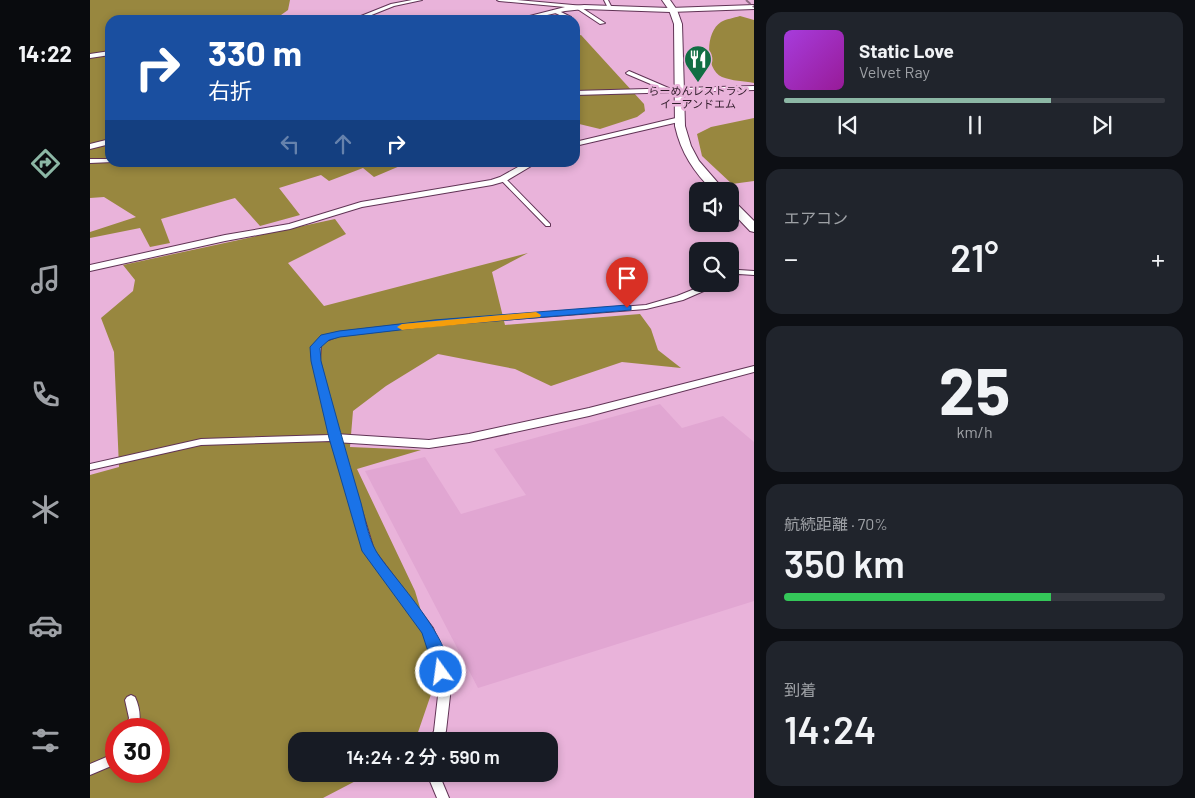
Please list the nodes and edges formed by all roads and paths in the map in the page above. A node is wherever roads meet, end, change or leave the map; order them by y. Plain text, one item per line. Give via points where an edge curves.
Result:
1 (420, 0) edge
2 (499, 0) edge
3 (606, 0) edge
4 (666, 0) edge
5 (524, 1) edge
6 (581, 7) junction
7 (754, 7) edge
8 (610, 8) junction
9 (673, 10) junction
10 (555, 11) junction
11 (367, 15) edge
12 (538, 15) edge
13 (564, 15) edge
14 (602, 23) dead end
15 (105, 54) edge
16 (90, 56) edge
17 (629, 73) dead end
18 (754, 88) edge
19 (674, 90) junction
20 (580, 93) edge
21 (680, 119) junction
22 (105, 142) edge
23 (580, 143) edge
24 (90, 147) edge
25 (90, 161) edge
26 (105, 162) edge
27 (525, 167) edge
28 (503, 179) junction
29 (710, 182) edge
30 (739, 212) edge
31 (548, 225) dead end
32 (754, 228) edge
33 (90, 268) edge
34 (739, 272) edge
35 (754, 273) edge
36 (698, 292) edge
37 (754, 368) edge
38 (335, 438) junction
39 (90, 467) edge
40 (130, 700) dead end
41 (135, 718) edge
42 (440, 732) edge
43 (105, 763) edge
44 (90, 770) edge
45 (436, 782) edge
46 (443, 798) edge

1 - 11 street via 393,5
2 - 5 street
3 - 8 street
4 - 9 highway
5 - 6 street
6 - 8 street
6 - 10 street
6 - 14 street
7 - 9 street
8 - 9 street
9 - 19 highway via 678,24
10 - 12 street
10 - 13 street
15 - 16 street
17 - 19 street
18 - 19 street
19 - 20 street
19 - 21 highway
21 - 23 street
21 - 29 highway via 690,157
22 - 24 street
25 - 26 street
27 - 28 street
28 - 31 street
28 - 33 street via 361,205 290,226
30 - 32 highway
34 - 35 street
36 - 38 street via 689,297 646,306 434,323 325,338 314,351
37 - 38 street via 589,412 469,438 429,444
38 - 39 street via 201,442
38 - 42 street via 369,551 429,631 439,659 445,687
40 - 41 street
43 - 44 street
45 - 46 street

